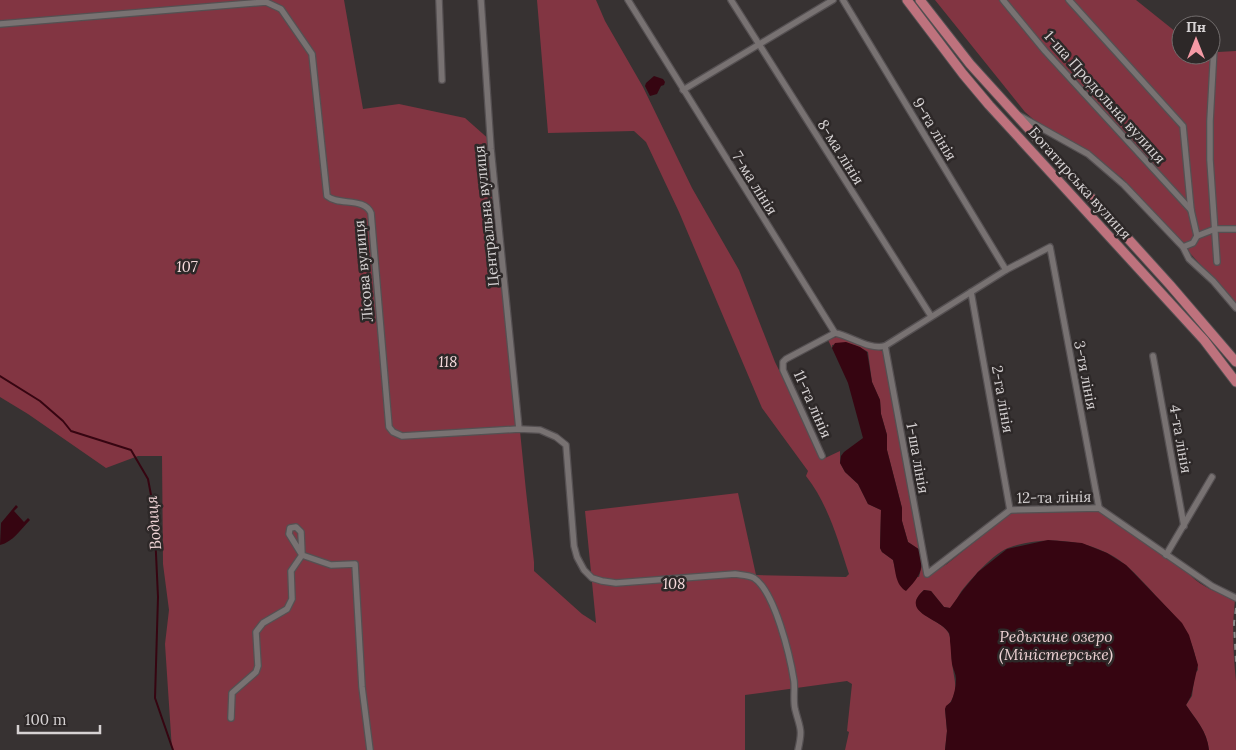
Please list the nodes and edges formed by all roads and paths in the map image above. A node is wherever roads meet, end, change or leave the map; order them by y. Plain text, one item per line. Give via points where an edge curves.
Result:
1 (439, 0) edge
2 (481, 0) edge
3 (628, 0) edge
4 (731, 0) edge
5 (833, 0) edge
6 (843, 0) edge
7 (907, 0) edge
8 (920, 0) edge
9 (1003, 0) edge
10 (1069, 0) edge
11 (267, 1) edge
12 (0, 24) edge
13 (758, 44) junction
14 (1213, 65) edge
15 (442, 80) dead end
16 (683, 90) junction
17 (1009, 109) junction
18 (1191, 210) junction
19 (1215, 229) junction
20 (1236, 229) edge
21 (1197, 236) junction
22 (1183, 248) junction
23 (1217, 262) dead end
24 (1006, 270) junction
25 (971, 292) junction
26 (1236, 308) edge
27 (931, 316) junction
28 (835, 334) junction
29 (885, 346) junction
30 (1153, 356) dead end
31 (1236, 362) edge
32 (1236, 382) edge
33 (519, 429) junction
34 (822, 456) dead end
35 (1212, 477) dead end
36 (1098, 508) junction
37 (1010, 510) junction
38 (1184, 526) junction
39 (1166, 555) junction
40 (927, 574) joint
41 (1236, 598) edge
42 (231, 718) dead end
43 (370, 750) edge
44 (798, 750) edge

1 - 15 street
2 - 33 street, Центральна вулиця via 491,149
3 - 16 street, 7-ма лінія
4 - 13 street, 8-ма лінія
5 - 13 street
6 - 24 street, 9-та лінія
7 - 32 main road, Богатирська вулиця via 989,105 1204,340
8 - 17 main road, Богатирська вулиця
9 - 18 street, 1-ша Продольна вулиця via 1045,51
10 - 18 street via 1183,126
11 - 12 street
11 - 33 street, Лісова вулиця via 281,9 312,54 327,196 369,209 389,427 402,436
13 - 16 street
13 - 27 street, 8-ма лінія
14 - 19 street via 1210,160
16 - 28 street, 7-ма лінія
17 - 22 street via 1088,154 1124,185
17 - 31 main road, Богатирська вулиця via 1164,277
18 - 21 street
19 - 20 street
19 - 21 street
19 - 23 street
21 - 22 street via 1193,243
22 - 26 street via 1189,259
24 - 25 street
24 - 36 street, 3-тя лінія via 1050,247
25 - 27 street
25 - 37 street, 2-га лінія
27 - 29 street
28 - 29 street via 878,348
28 - 34 street, 11-та лінія via 786,359 783,366
29 - 40 street, 1-ша лінія
30 - 38 street, 4-та лінія
33 - 44 street via 540,430 566,445 572,536 577,556 592,578 616,583 734,574 754,578 778,615 794,681 795,708 801,728
35 - 38 street
36 - 37 street, 12-та лінія
36 - 39 street, 12-та лінія
37 - 40 street, 12-та лінія
38 - 39 street
39 - 41 street, 12-та лінія
42 - 43 street via 232,693 256,672 258,666 256,632 263,623 287,610 292,599 291,571 302,555 331,565 351,563 355,564 362,687

